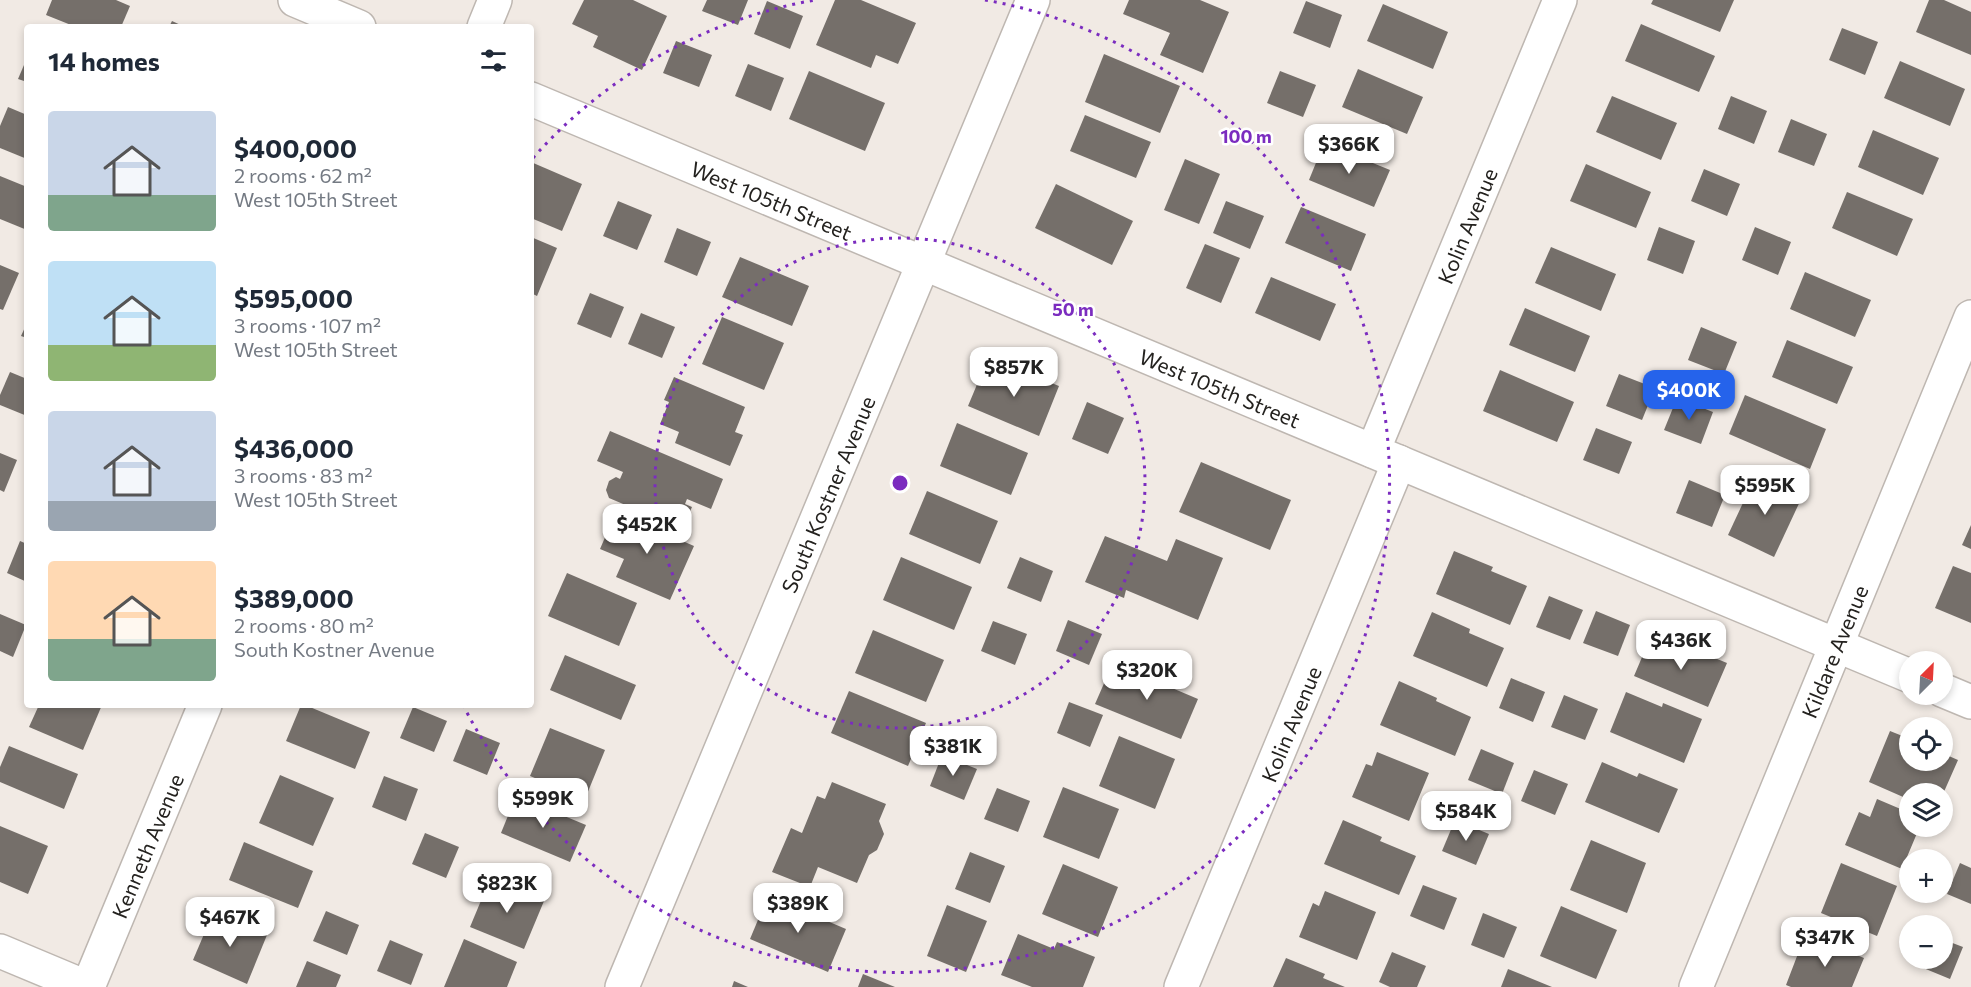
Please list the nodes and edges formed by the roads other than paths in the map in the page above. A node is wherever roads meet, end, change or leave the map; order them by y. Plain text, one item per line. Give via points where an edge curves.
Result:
1 (295, 0) edge
2 (495, 0) edge
3 (1034, 0) edge
4 (1560, 0) edge
5 (352, 24) edge
6 (485, 24) edge
7 (534, 100) edge
8 (925, 263) junction
9 (1971, 316) edge
10 (1385, 456) junction
11 (1836, 645) junction
12 (1899, 671) edge
13 (1953, 695) edge
14 (1971, 702) edge
15 (204, 708) edge
16 (0, 951) edge
17 (87, 987) edge
18 (622, 987) edge
19 (1181, 987) edge
20 (1696, 987) edge

1 - 5 street
2 - 6 street
3 - 8 street, South Kostner Avenue
4 - 10 street, Kolin Avenue
7 - 8 street, West 105th Street
8 - 10 street, West 105th Street
8 - 18 street, South Kostner Avenue
9 - 11 street, Kildare Avenue
10 - 11 street, West 105th Street
10 - 19 street, Kolin Avenue
11 - 12 street, West 105th Street
11 - 20 street, Kildare Avenue
13 - 14 street
15 - 17 street, Kenneth Avenue
16 - 17 street

